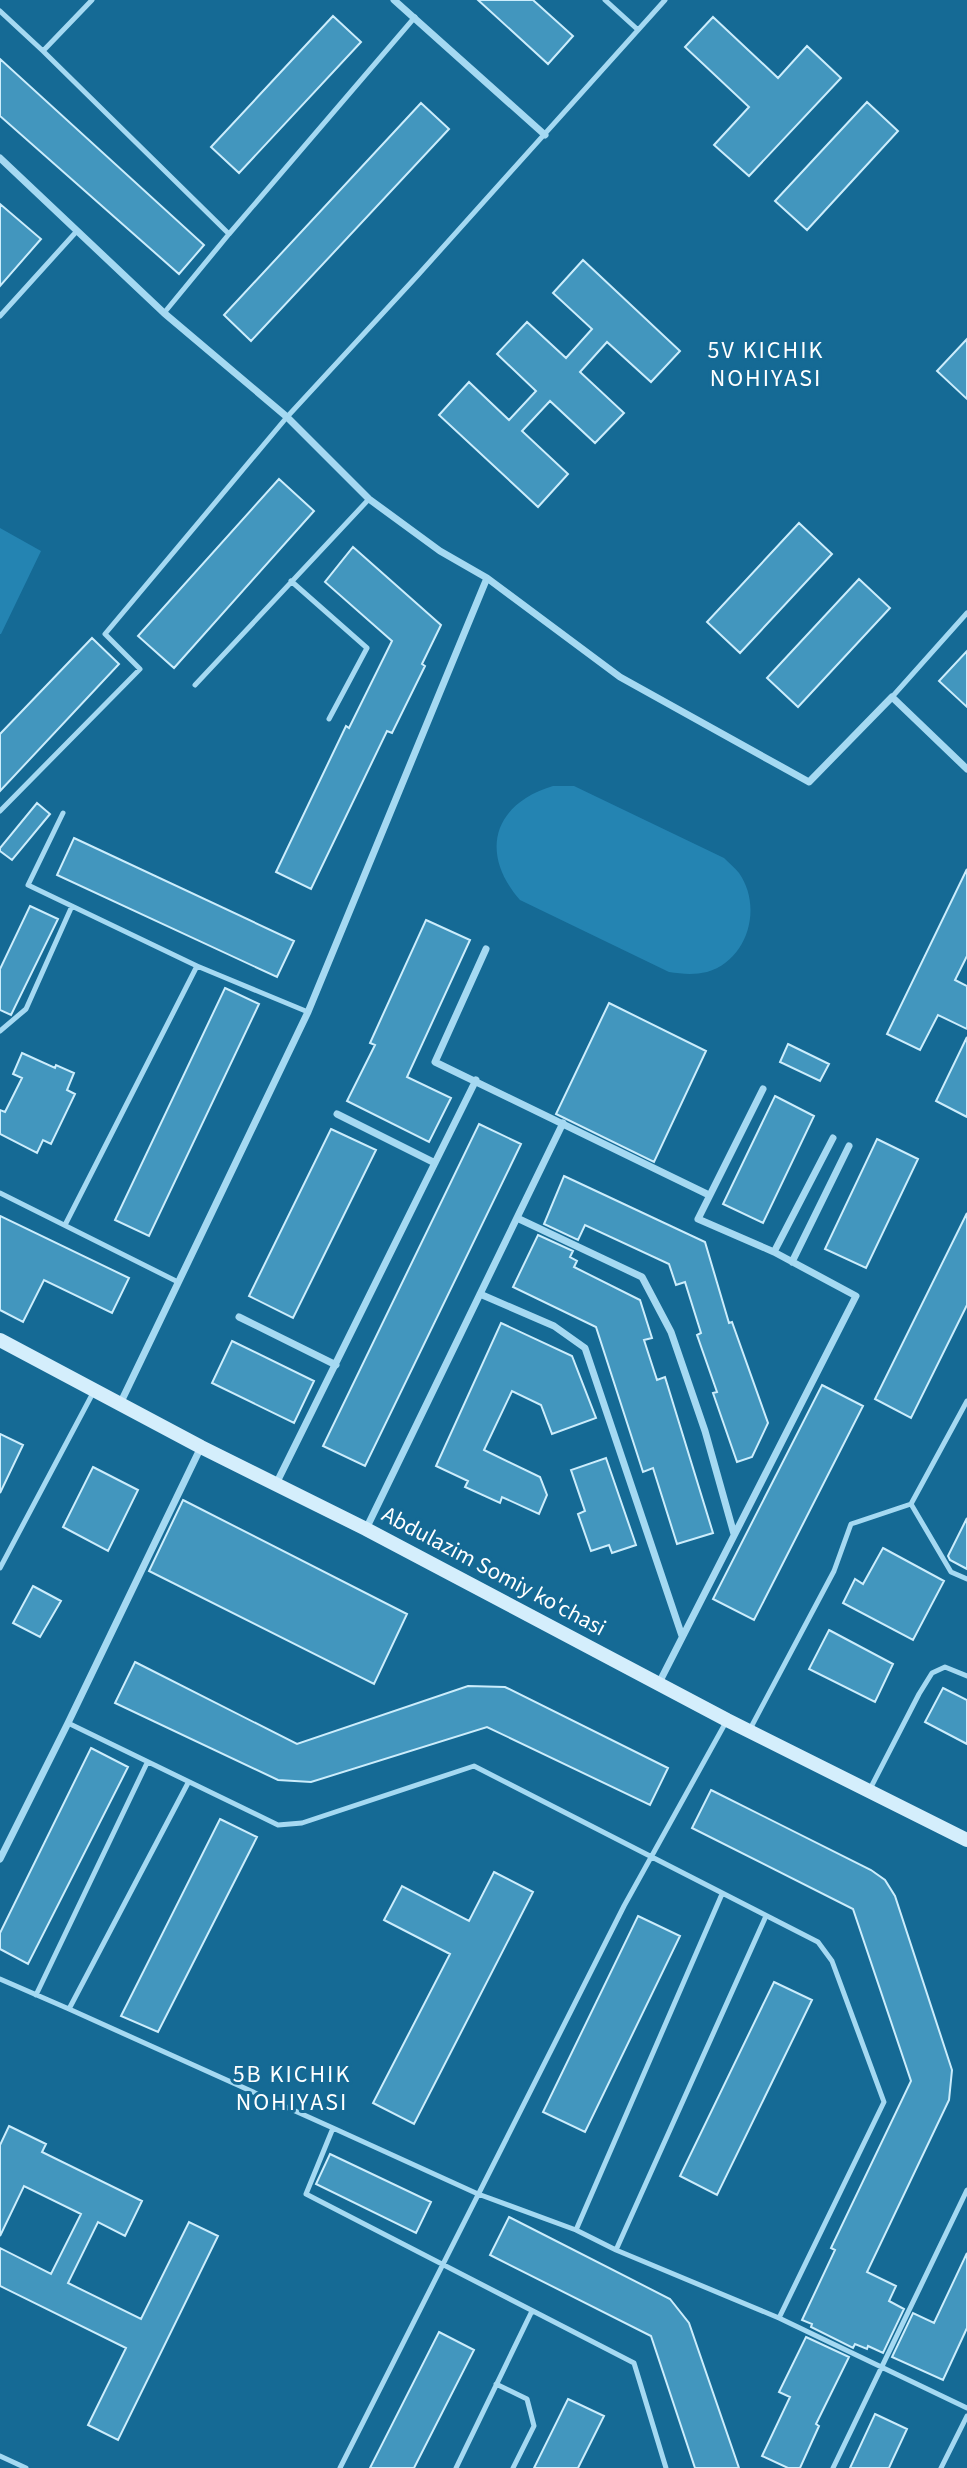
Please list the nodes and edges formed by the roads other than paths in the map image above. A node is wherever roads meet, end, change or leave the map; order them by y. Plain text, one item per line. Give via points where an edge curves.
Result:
1 (92, 0) edge
2 (394, 0) edge
3 (605, 0) edge
4 (665, 0) edge
5 (0, 11) edge
6 (415, 17) junction
7 (637, 29) junction
8 (43, 51) junction
9 (545, 135) junction
10 (0, 158) edge
11 (76, 232) junction
12 (229, 234) junction
13 (164, 313) junction
14 (0, 316) edge
15 (287, 416) junction
16 (369, 499) junction
17 (487, 578) junction
18 (290, 581) junction
19 (967, 613) edge
20 (195, 685) dead end
21 (892, 697) junction
22 (329, 719) dead end
23 (967, 769) edge
24 (0, 811) edge
25 (63, 813) dead end
26 (72, 906) junction
27 (486, 950) dead end
28 (197, 965) junction
29 (308, 1012) junction
30 (0, 1031) edge
31 (475, 1080) junction
32 (763, 1089) dead end
33 (337, 1114) dead end
34 (563, 1123) junction
35 (833, 1138) dead end
36 (849, 1146) dead end
37 (435, 1163) junction
38 (0, 1194) edge
39 (709, 1195) junction
40 (517, 1218) junction
41 (65, 1225) junction
42 (774, 1252) junction
43 (792, 1262) junction
44 (178, 1282) junction
45 (480, 1294) junction
46 (239, 1317) dead end
47 (0, 1340) edge
48 (336, 1365) junction
49 (94, 1391) junction
50 (967, 1401) edge
51 (120, 1405) junction
52 (201, 1447) junction
53 (276, 1485) junction
54 (911, 1504) junction
55 (366, 1529) junction
56 (734, 1534) junction
57 (0, 1569) edge
58 (967, 1579) edge
59 (682, 1636) junction
60 (967, 1676) edge
61 (658, 1684) junction
62 (727, 1720) junction
63 (68, 1723) junction
64 (749, 1731) junction
65 (147, 1763) junction
66 (188, 1783) junction
67 (869, 1792) junction
68 (967, 1840) edge
69 (653, 1857) junction
70 (0, 1859) edge
71 (722, 1894) junction
72 (766, 1916) junction
73 (0, 1979) edge
74 (36, 1994) junction
75 (69, 2009) junction
76 (333, 2128) junction
77 (967, 2190) edge
78 (478, 2194) junction
79 (576, 2230) junction
80 (616, 2250) junction
81 (443, 2266) junction
82 (532, 2311) junction
83 (779, 2318) junction
84 (881, 2365) junction
85 (496, 2384) junction
86 (967, 2408) edge
87 (967, 2416) edge
88 (0, 2456) edge
89 (26, 2468) edge
90 (340, 2468) edge
91 (456, 2468) edge
92 (513, 2468) edge
93 (666, 2468) edge
94 (833, 2468) edge
95 (941, 2468) edge

1 - 8 lane
2 - 6 street
3 - 7 lane
4 - 7 lane
5 - 8 lane
6 - 9 street
6 - 12 lane
7 - 9 lane
8 - 12 lane
9 - 15 lane
10 - 11 street
11 - 13 street
11 - 14 lane
12 - 13 lane
13 - 15 street
15 - 16 street
15 - 24 lane via 105,635 140,669
16 - 17 street via 440,551
16 - 18 lane
17 - 21 street via 620,677 809,782
17 - 29 street
18 - 20 lane
18 - 22 lane via 367,648
19 - 21 lane
21 - 23 street
25 - 26 lane via 28,885
26 - 28 lane
26 - 30 lane via 26,1009
27 - 31 street via 435,1062
28 - 29 lane
28 - 41 lane
29 - 44 street
31 - 34 street
31 - 37 street
32 - 39 street
33 - 37 street
34 - 39 street
34 - 40 street
35 - 42 street
36 - 43 street
37 - 48 street
38 - 41 lane
39 - 42 street via 698,1219
40 - 45 street
40 - 56 street via 642,1277 671,1332
41 - 44 lane
42 - 43 street
43 - 56 street via 856,1296
44 - 51 street
45 - 55 street
45 - 59 street via 554,1326 585,1348
46 - 48 street
47 - 49 street, Abdulazim Somiy ko'chasi
48 - 53 street
49 - 51 street, Abdulazim Somiy ko'chasi
49 - 57 lane
50 - 54 lane
51 - 52 street, Abdulazim Somiy ko'chasi
52 - 53 street, Abdulazim Somiy ko'chasi
52 - 63 street
53 - 55 street, Abdulazim Somiy ko'chasi
54 - 58 lane via 951,1572
54 - 64 lane via 851,1524 834,1571
55 - 61 street, Abdulazim Somiy ko'chasi
56 - 59 street
59 - 61 street
60 - 67 lane via 945,1667 932,1673
61 - 62 street, Abdulazim Somiy ko'chasi
62 - 64 street, Abdulazim Somiy ko'chasi
62 - 69 lane
63 - 65 lane
63 - 70 street
64 - 67 street, Abdulazim Somiy ko'chasi
65 - 66 lane
65 - 74 lane
66 - 69 lane via 278,1825 302,1822 474,1766
66 - 75 lane
67 - 68 street, Abdulazim Somiy ko'chasi
69 - 71 lane
69 - 78 lane
71 - 72 lane
71 - 79 lane
72 - 80 lane
72 - 83 lane via 818,1942 832,1961 884,2102
73 - 74 lane
74 - 75 lane
75 - 76 lane
76 - 78 lane
76 - 81 lane via 306,2193
77 - 84 lane
78 - 79 lane
78 - 81 lane
79 - 80 lane
80 - 83 lane
81 - 82 lane
81 - 90 lane
82 - 85 lane
82 - 93 lane via 634,2363
83 - 84 lane
84 - 86 lane
84 - 94 lane
85 - 91 lane
85 - 92 lane via 527,2399 534,2426
87 - 95 lane
88 - 89 lane

